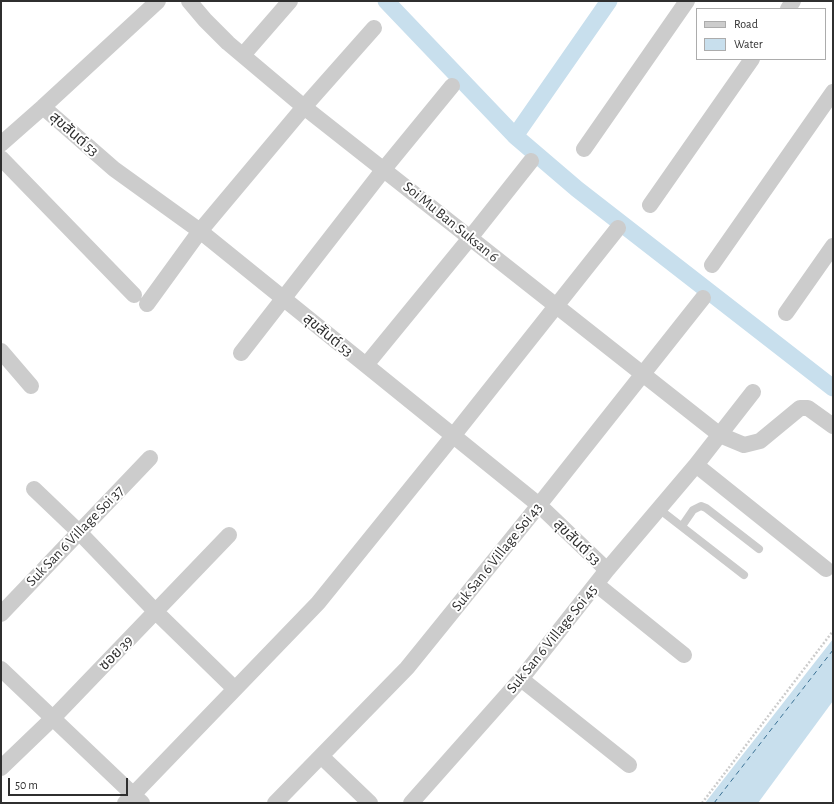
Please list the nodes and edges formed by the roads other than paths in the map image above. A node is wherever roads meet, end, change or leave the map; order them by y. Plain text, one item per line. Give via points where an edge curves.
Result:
1 (158, 1) edge
2 (189, 1) edge
3 (290, 1) edge
4 (687, 1) edge
5 (374, 28) dead end
6 (243, 55) junction
7 (751, 60) edge
8 (452, 86) dead end
9 (833, 92) edge
10 (44, 107) junction
11 (304, 107) junction
12 (1, 144) edge
13 (584, 149) dead end
14 (1, 158) edge
15 (531, 160) dead end
16 (384, 169) junction
17 (650, 205) dead end
18 (618, 228) dead end
19 (200, 231) junction
20 (470, 238) junction
21 (833, 246) edge
22 (712, 265) dead end
23 (283, 298) junction
24 (703, 298) dead end
25 (556, 306) junction
26 (786, 313) dead end
27 (1, 351) edge
28 (240, 354) dead end
29 (366, 365) junction
30 (642, 374) junction
31 (31, 386) dead end
32 (753, 392) dead end
33 (833, 426) edge
34 (720, 435) junction
35 (453, 436) junction
36 (150, 458) dead end
37 (696, 465) junction
38 (34, 489) dead end
39 (539, 505) junction
40 (659, 509) junction
41 (682, 526) junction
42 (79, 532) junction
43 (229, 535) dead end
44 (759, 549) dead end
45 (826, 569) dead end
46 (607, 570) junction
47 (744, 575) dead end
48 (596, 584) junction
49 (156, 612) junction
50 (1, 614) edge
51 (684, 655) dead end
52 (1, 669) edge
53 (521, 679) junction
54 (235, 689) junction
55 (53, 718) junction
56 (322, 757) junction
57 (629, 765) dead end
58 (1, 768) edge
59 (133, 800) edge
60 (275, 803) edge
61 (370, 803) edge
62 (412, 803) edge

1 - 10 street
2 - 6 street, Soi Mu Ban Suksan 6 via 228,43
3 - 6 street
4 - 13 street
5 - 11 street
6 - 11 street, Soi Mu Ban Suksan 6
7 - 17 street
8 - 16 street
9 - 22 street
10 - 12 street
10 - 19 street, สุขสันต์ 53 via 114,168
11 - 16 street, Soi Mu Ban Suksan 6
11 - 19 street
14 - 19 street via 141,300
15 - 20 street
16 - 20 street, Soi Mu Ban Suksan 6
16 - 23 street
18 - 25 street
19 - 23 street, สุขสันต์ 53
20 - 25 street, Soi Mu Ban Suksan 6
20 - 29 street
21 - 26 street
23 - 28 street
23 - 29 street, สุขสันต์ 53
24 - 30 street, Suk San 6 Village Soi 43
25 - 30 street, Soi Mu Ban Suksan 6
25 - 35 street
27 - 31 street
29 - 35 street, สุขสันต์ 53
30 - 34 street, Soi Mu Ban Suksan 6
30 - 39 street, Suk San 6 Village Soi 43
32 - 34 street, Suk San 6 Village Soi 45
33 - 34 street, Soi Mu Ban Suksan 6 via 808,408 800,408 760,441 744,445
34 - 37 street, Suk San 6 Village Soi 45
35 - 39 street, สุขสันต์ 53
35 - 54 street via 318,603
36 - 42 street, Suk San 6 Village Soi 37
37 - 40 street, Suk San 6 Village Soi 45
37 - 45 street
38 - 42 street
39 - 46 street, สุขสันต์ 53
39 - 56 street, Suk San 6 Village Soi 43 via 407,668
40 - 41 lane
40 - 46 street, Suk San 6 Village Soi 45
41 - 44 lane via 693,510 701,506
41 - 47 lane
42 - 49 street
42 - 50 street, Suk San 6 Village Soi 37
43 - 49 street, ซอย 39
46 - 48 street, Suk San 6 Village Soi 45
48 - 51 street
48 - 53 street, Suk San 6 Village Soi 45
49 - 54 street
49 - 55 street, ซอย 39
52 - 55 street
53 - 57 street
53 - 62 street, Suk San 6 Village Soi 45
54 - 59 street
55 - 58 street, ซอย 39
55 - 59 street
56 - 60 street, Suk San 6 Village Soi 43
56 - 61 street

